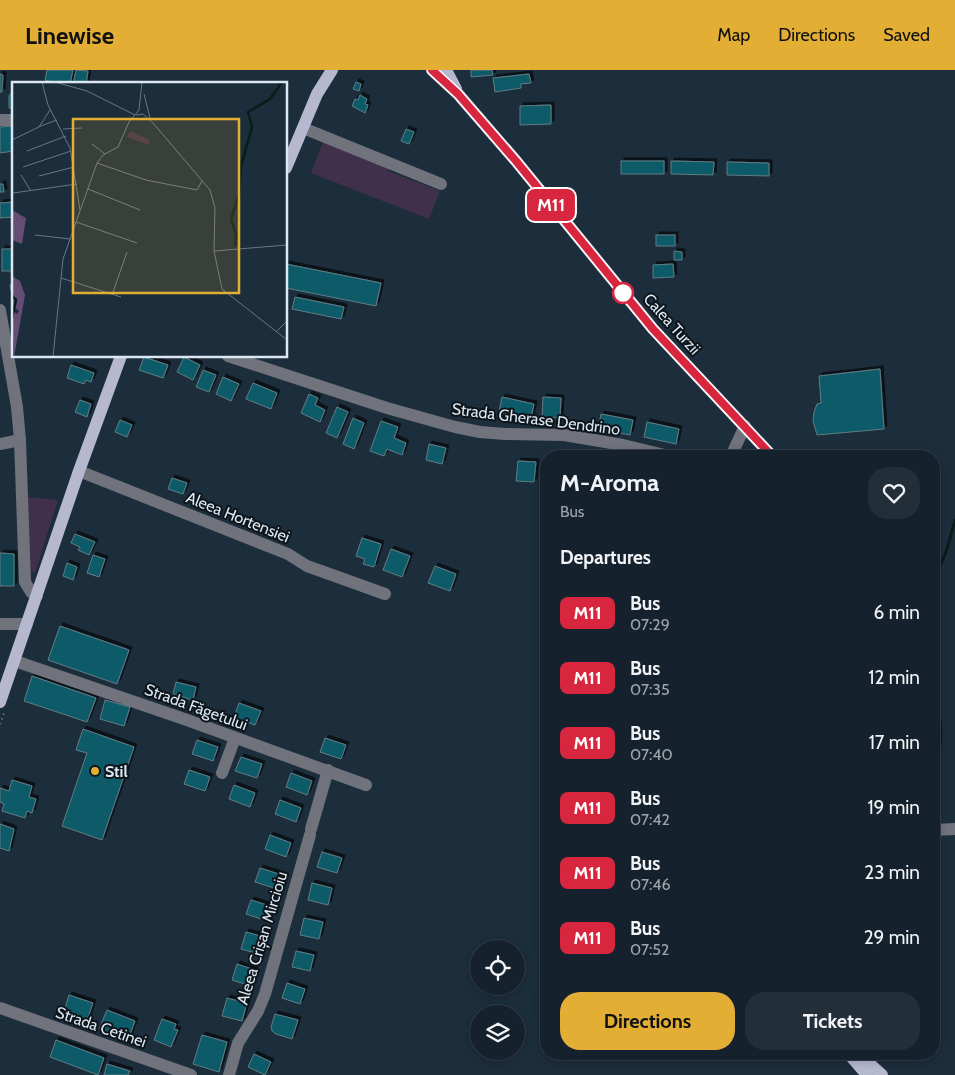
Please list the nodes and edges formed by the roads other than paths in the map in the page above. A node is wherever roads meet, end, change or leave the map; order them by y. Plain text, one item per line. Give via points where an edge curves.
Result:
1 (332, 70) edge
2 (432, 70) edge
3 (446, 70) edge
4 (458, 94) junction
5 (304, 128) junction
6 (288, 164) edge
7 (441, 184) dead end
8 (0, 310) edge
9 (2, 348) edge
10 (119, 358) edge
11 (234, 358) edge
12 (745, 426) junction
13 (20, 440) junction
14 (0, 444) edge
15 (644, 450) edge
16 (734, 450) edge
17 (767, 450) edge
18 (79, 471) junction
19 (385, 594) dead end
20 (37, 596) junction
21 (0, 624) edge
22 (27, 624) junction
23 (14, 662) junction
24 (0, 702) edge
25 (235, 738) junction
26 (328, 770) junction
27 (222, 773) dead end
28 (366, 785) dead end
29 (955, 828) edge
30 (940, 829) edge
31 (0, 1008) edge
32 (854, 1060) edge
33 (867, 1060) edge
34 (191, 1075) edge
35 (229, 1075) edge
36 (867, 1075) edge
37 (882, 1075) edge

1 - 5 main road via 317,94
2 - 4 main road, Calea Turzii
3 - 4 main road, Calea Turzii
4 - 12 main road, Calea Turzii via 653,329
5 - 6 main road
5 - 7 street
8 - 9 street
9 - 13 street via 17,407
10 - 18 main road
11 - 15 street, Strada Gherase Dendrino via 455,427 505,434 564,435
12 - 16 street
12 - 17 main road, Calea Turzii
13 - 14 street
13 - 20 street via 25,582
18 - 19 street, Aleea Hortensiei via 288,554 307,566
18 - 20 main road
20 - 22 main road
21 - 22 street
22 - 23 main road
23 - 24 main road
23 - 25 street, Strada Făgetului
25 - 26 street, Strada Făgetului
25 - 27 street
26 - 28 street, Strada Făgetului
26 - 35 street, Aleea Crișan Mircioiu via 264,994 258,1011 238,1043
29 - 30 street
31 - 34 street, Strada Cetinei
32 - 36 main road
33 - 37 main road

